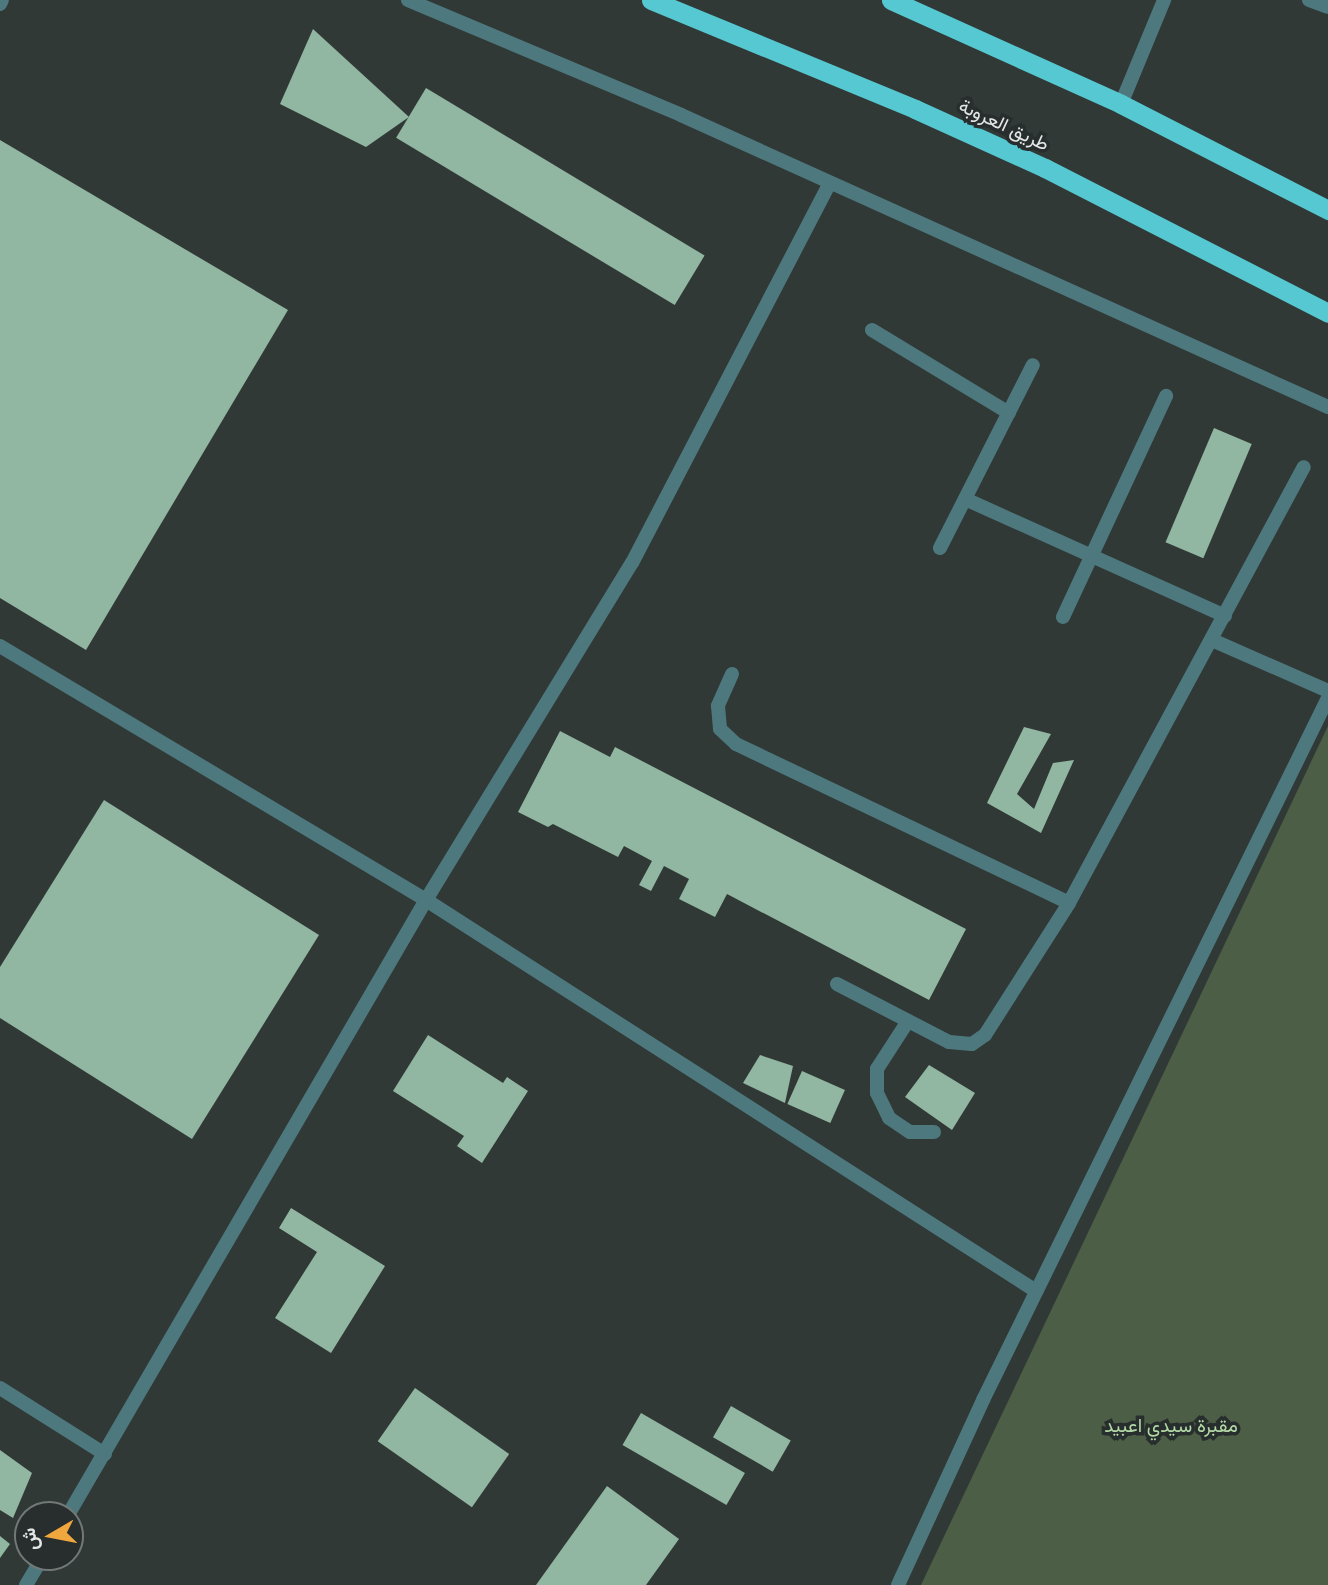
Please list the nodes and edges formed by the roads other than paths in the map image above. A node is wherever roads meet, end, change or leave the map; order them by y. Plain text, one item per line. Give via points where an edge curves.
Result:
1 (408, 0) edge
2 (652, 0) edge
3 (891, 0) edge
4 (1164, 0) edge
5 (1309, 0) edge
6 (1328, 7) edge
7 (1121, 104) junction
8 (829, 185) junction
9 (1328, 210) edge
10 (1328, 313) edge
11 (872, 330) dead end
12 (1033, 365) dead end
13 (1166, 396) dead end
14 (1328, 407) edge
15 (1009, 413) junction
16 (1304, 467) dead end
17 (964, 499) junction
18 (940, 548) dead end
19 (1093, 557) junction
20 (1224, 616) junction
21 (1063, 617) dead end
22 (1212, 640) junction
23 (0, 646) edge
24 (732, 674) dead end
25 (1328, 691) edge
26 (1328, 698) edge
27 (426, 900) junction
28 (1069, 903) junction
29 (837, 984) dead end
30 (908, 1021) junction
31 (934, 1132) dead end
32 (1036, 1291) junction
33 (0, 1388) edge
34 (105, 1454) junction
35 (76, 1501) edge
36 (898, 1585) edge

1 - 8 street via 658,105
2 - 10 highway, طريق العروبة via 1021,158
3 - 7 highway
4 - 7 street
5 - 6 street
7 - 9 highway
8 - 14 street
8 - 27 street via 632,563
11 - 15 street
12 - 15 street
13 - 19 street
15 - 17 street
16 - 20 street
17 - 18 street
17 - 19 street
19 - 20 street
19 - 21 street
20 - 22 street
22 - 25 street
22 - 28 street
23 - 27 street
24 - 28 street via 718,706 720,729 736,744
26 - 32 street
27 - 32 street
27 - 34 street
28 - 30 street via 985,1035 972,1044 949,1042
29 - 30 street
30 - 31 street via 877,1069 877,1093 889,1118 910,1132
32 - 36 street
33 - 34 street
34 - 35 street

